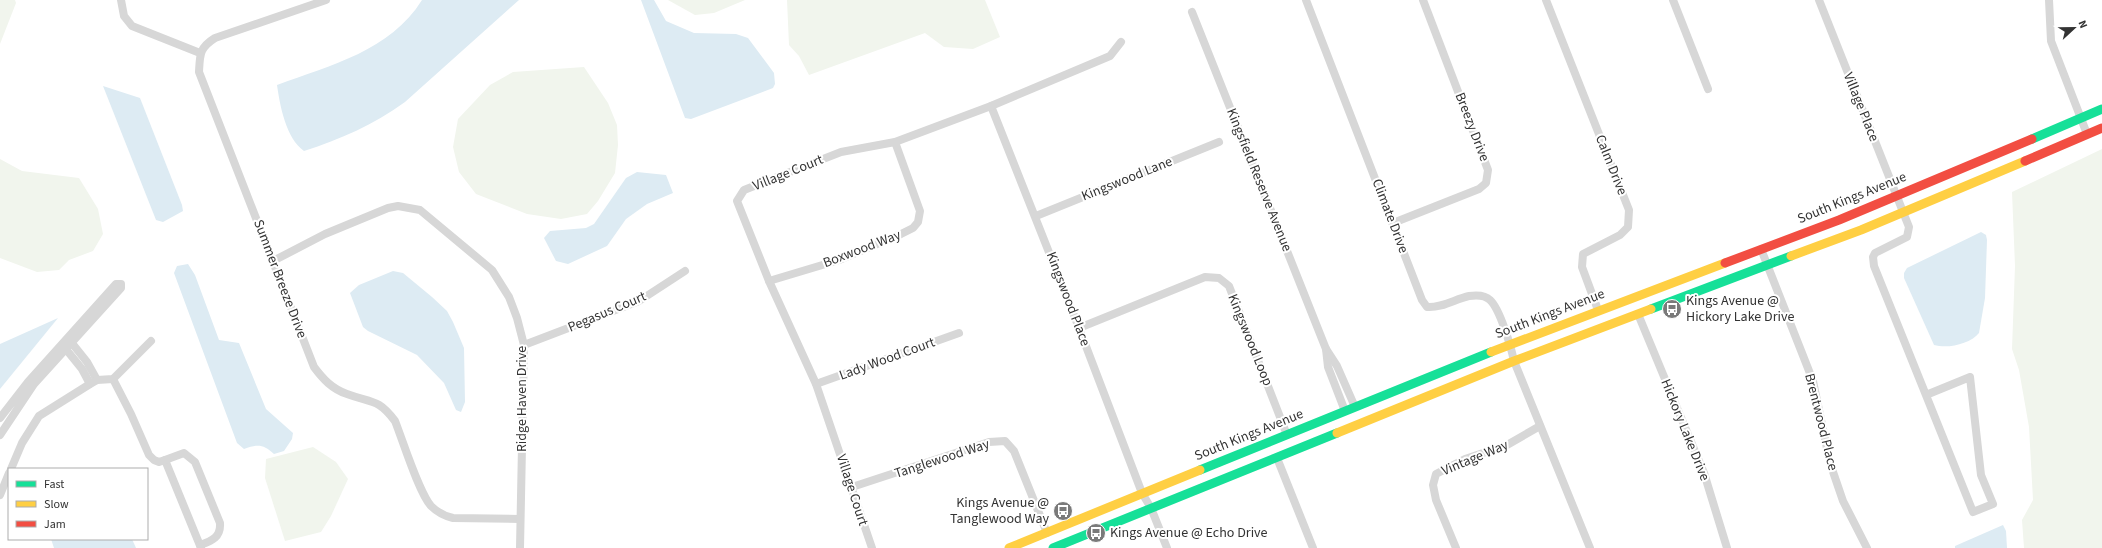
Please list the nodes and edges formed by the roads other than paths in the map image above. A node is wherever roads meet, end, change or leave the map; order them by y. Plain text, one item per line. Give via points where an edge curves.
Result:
1 (121, 0) edge
2 (326, 0) edge
3 (1306, 0) edge
4 (1423, 0) edge
5 (1546, 0) edge
6 (1673, 0) edge
7 (1819, 0) edge
8 (2049, 0) edge
9 (1192, 12) dead end
10 (1121, 42) dead end
11 (200, 53) junction
12 (1708, 89) dead end
13 (991, 106) junction
14 (2102, 109) edge
15 (2081, 118) junction
16 (2102, 128) edge
17 (2087, 134) junction
18 (895, 142) junction
19 (1219, 142) dead end
20 (1897, 196) junction
21 (1904, 213) junction
22 (1036, 216) junction
23 (1393, 223) junction
24 (1761, 249) junction
25 (273, 261) junction
26 (1768, 264) junction
27 (684, 270) dead end
28 (769, 282) junction
29 (1598, 310) junction
30 (1638, 314) junction
31 (1079, 328) junction
32 (959, 333) dead end
33 (151, 341) dead end
34 (71, 342) junction
35 (1510, 344) junction
36 (524, 345) junction
37 (65, 348) junction
38 (1326, 348) junction
39 (1514, 361) junction
40 (113, 379) junction
41 (93, 382) junction
42 (816, 384) junction
43 (1926, 395) junction
44 (1355, 407) junction
45 (1345, 411) junction
46 (0, 418) edge
47 (1540, 426) junction
48 (0, 435) edge
49 (1287, 435) junction
50 (1276, 458) junction
51 (165, 460) junction
52 (11, 468) edge
53 (8, 475) edge
54 (852, 487) junction
55 (1142, 493) junction
56 (0, 495) edge
57 (1151, 508) junction
58 (520, 519) junction
59 (1047, 533) junction
60 (201, 546) edge
61 (520, 548) edge
62 (872, 548) edge
63 (1009, 548) edge
64 (1053, 548) edge
65 (1167, 548) edge
66 (1313, 548) edge
67 (1456, 548) edge
68 (1590, 548) edge
69 (1726, 548) edge
70 (1867, 548) edge

1 - 11 street via 124,16 132,26
2 - 11 street via 215,38 205,44
3 - 23 street, Climate Drive
4 - 23 street, Breezy Drive via 1488,170 1486,183 1479,189
5 - 29 street, Calm Drive via 1629,210 1628,227 1620,235 1583,254 1582,267
6 - 12 street
7 - 20 street, Village Place
8 - 15 street via 2051,41
9 - 38 street, Kingsfield Reserve Avenue
10 - 13 street, Village Court via 1110,56
11 - 25 street, Summer Breeze Drive via 199,72
13 - 18 street, Village Court
13 - 22 street, Kingswood Place
14 - 15 main road, South Kings Avenue
15 - 17 street
15 - 20 main road, South Kings Avenue
16 - 17 main road
17 - 21 main road
18 - 28 street, Boxwood Way via 920,211 918,222 901,234 839,260
18 - 28 street, Village Court via 841,152 744,190 737,201
19 - 22 street, Kingswood Lane
20 - 21 street, Village Place
20 - 24 main road, South Kings Avenue
21 - 26 main road
21 - 43 street, Village Place via 1909,227 1907,237 1875,253 1873,261
22 - 31 street, Kingswood Place
23 - 35 street, Climate Drive via 1422,300 1427,307 1436,307 1470,296 1482,296 1495,306
24 - 26 street, Brentwood Place
24 - 29 main road, South Kings Avenue
25 - 36 street, Ridge Haven Drive via 330,232 388,208 398,206 420,210 492,270 509,297
25 - 58 street, Summer Breeze Drive via 314,367 337,390 371,400 388,411 395,421 430,505 444,516 453,518
26 - 30 main road
26 - 70 street, Brentwood Place via 1812,381 1830,463 1843,501
27 - 36 street, Pegasus Court via 639,301
28 - 42 street, Village Court
29 - 35 main road, South Kings Avenue
30 - 39 main road
30 - 69 street, Hickory Lake Drive via 1704,473
31 - 49 street, Kingswood Loop via 1205,277 1219,278 1229,286
31 - 55 street, Kingswood Place
32 - 42 street, Lady Wood Court
33 - 40 street
34 - 37 street
34 - 41 street via 87,362
34 - 46 street via 121,284 116,284 38,370
35 - 39 street, Climate Drive
35 - 44 main road, South Kings Avenue
36 - 58 street, Ridge Haven Drive
37 - 41 street
37 - 48 street via 34,384
38 - 44 street, Kingsfield Reserve Avenue via 1338,366
38 - 45 street, Kingsfield Reserve Avenue via 1328,367
39 - 47 street
39 - 50 main road
40 - 41 street
40 - 51 street via 132,414 149,455 159,462
41 - 52 street via 39,416 22,442
42 - 54 street, Village Court
43 - 43 street via 1970,377 1982,475 1993,504 1973,512
44 - 45 main road, South Kings Avenue
45 - 49 main road, South Kings Avenue
47 - 67 street, Vintage Way via 1506,445 1465,459 1436,474 1433,485 1436,500
47 - 68 street
49 - 55 main road, South Kings Avenue
50 - 57 main road
50 - 66 street
51 - 60 street
51 - 60 street via 184,453 193,459 198,469 220,523 220,530 215,538
53 - 56 street
54 - 59 street, Tanglewood Way via 989,442 1005,441 1014,451
54 - 62 street, Village Court
55 - 57 street, Kingswood Place
55 - 59 main road, South Kings Avenue
57 - 64 main road
57 - 65 street, Kingswood Place
58 - 61 street, Ridge Haven Drive
59 - 63 main road, South Kings Avenue

